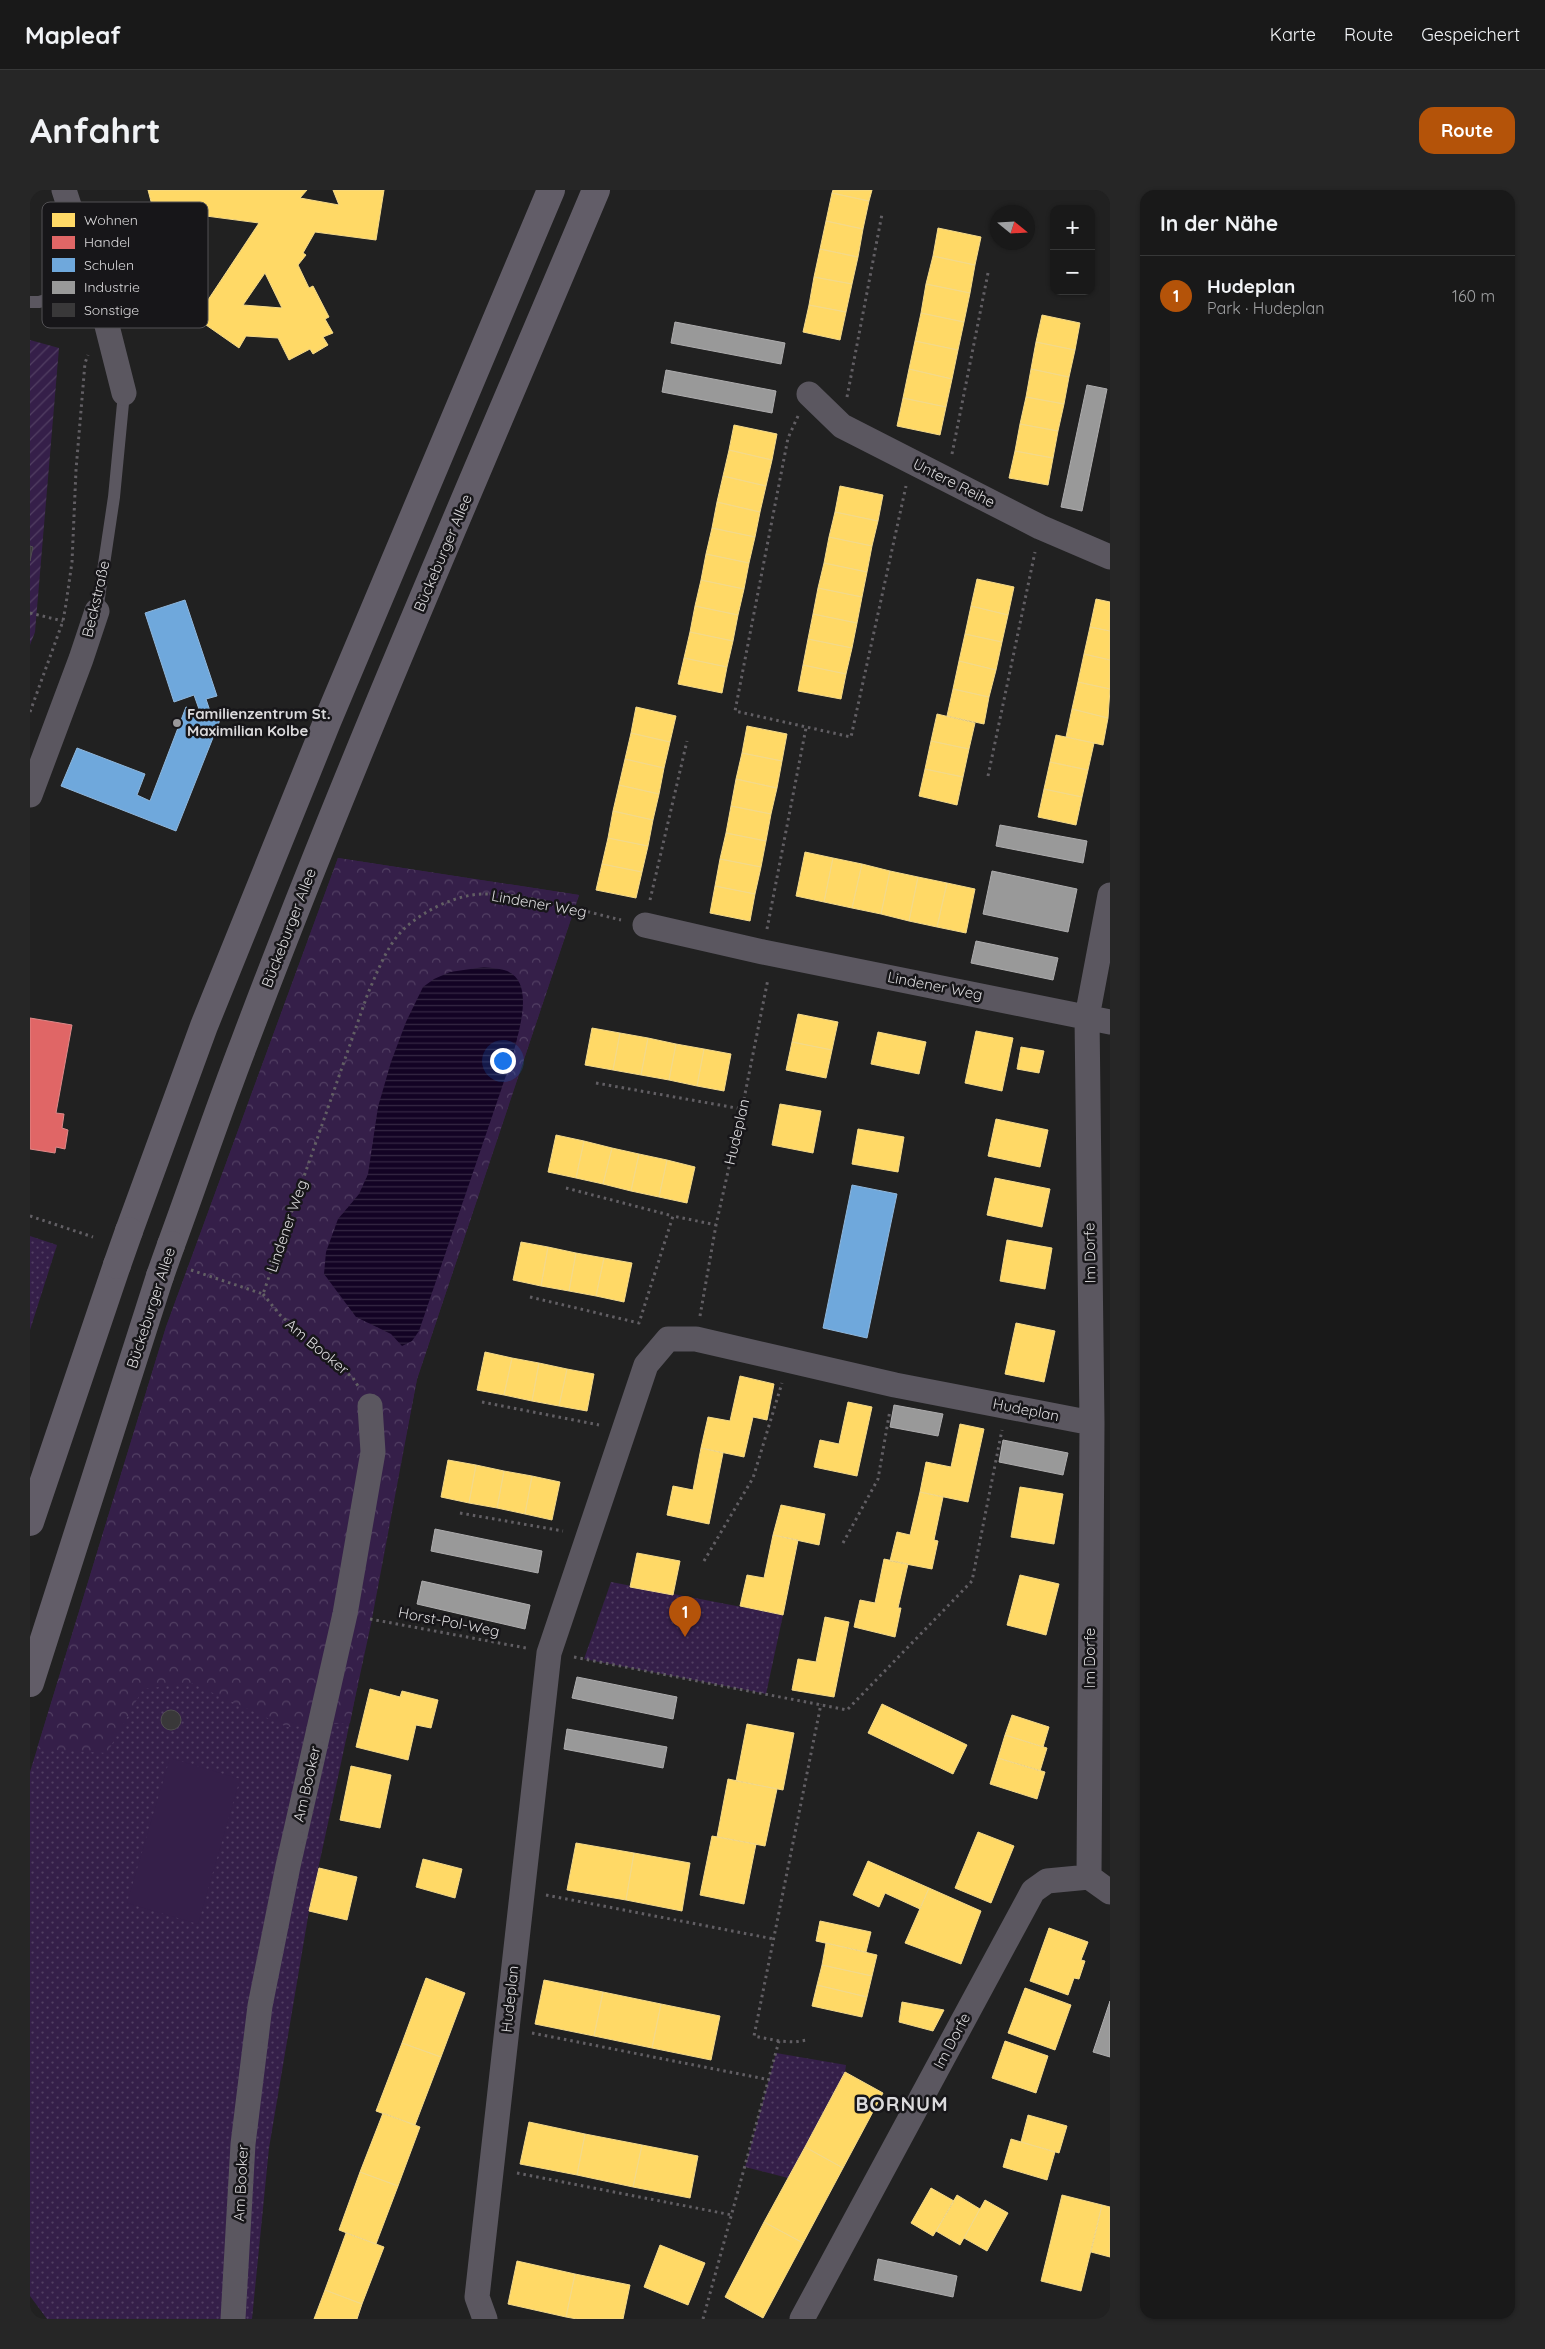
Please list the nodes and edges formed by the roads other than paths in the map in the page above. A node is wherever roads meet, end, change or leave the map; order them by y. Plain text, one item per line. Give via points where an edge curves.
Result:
1 (64, 190) edge
2 (551, 190) edge
3 (596, 190) edge
4 (68, 202) edge
5 (108, 328) edge
6 (124, 393) joint
7 (809, 394) road end
8 (1110, 557) edge
9 (97, 611) joint
10 (30, 795) edge
11 (1110, 895) edge
12 (645, 925) road end
13 (1098, 1019) edge
14 (370, 1406) road end
15 (1092, 1422) junction
16 (30, 1522) edge
17 (30, 1683) edge
18 (1089, 1877) junction
19 (1110, 1892) edge
20 (233, 2319) edge
21 (485, 2319) edge
22 (802, 2319) edge

1 - 4 street
2 - 16 highway, bridge via 323,731 204,1026 117,1265
3 - 17 highway, Bückeburger Allee, bridge via 365,738 244,1042 160,1276
5 - 6 street
6 - 9 lane, Beckstraße via 114,497
7 - 8 street, Untere Reihe via 842,426 1040,527
9 - 10 street, Beckstraße
11 - 13 street, Im Dorfe
12 - 13 street, Lindener Weg
13 - 15 street, Im Dorfe
14 - 20 street, Am Booker via 373,1452 345,1614 260,2006 243,2144
15 - 18 street, Im Dorfe
15 - 21 street, Hudeplan via 895,1385 696,1340 668,1339 646,1365 548,1653 477,2297
18 - 19 street
18 - 22 street, Im Dorfe via 1047,1881 1033,1891

